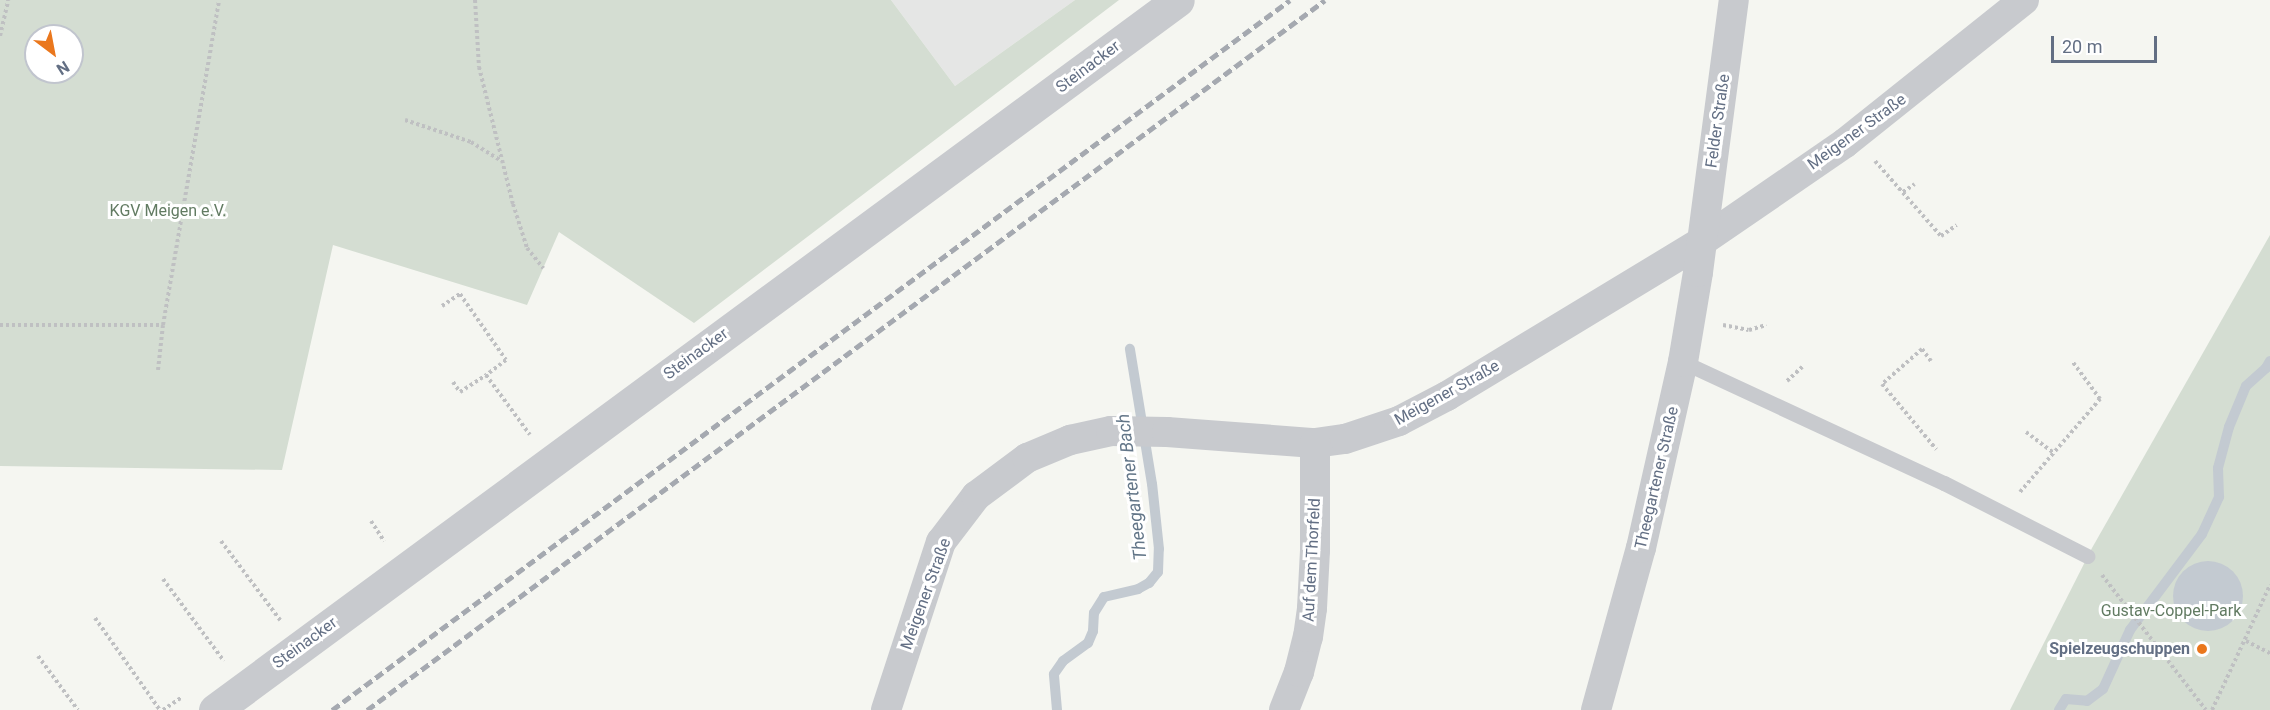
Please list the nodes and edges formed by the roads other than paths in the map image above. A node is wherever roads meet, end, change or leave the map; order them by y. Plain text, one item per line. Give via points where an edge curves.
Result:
1 (1178, 0) edge
2 (1734, 0) edge
3 (2024, 0) edge
4 (1701, 242) junction
5 (1683, 362) junction
6 (1315, 443) junction
7 (2087, 556) road end
8 (214, 710) edge
9 (886, 710) edge
10 (1284, 710) edge
11 (1596, 710) edge

1 - 8 street, Steinacker
2 - 4 street, Felder Straße
3 - 4 street, Meigener Straße via 1845,143
4 - 5 street, Theegartener Straße
4 - 6 street, Meigener Straße via 1420,411 1377,430
5 - 7 lane via 1944,483
5 - 11 street, Theegartener Straße via 1641,548
6 - 9 street, Meigener Straße via 1111,430 1070,440 1027,458 976,496 941,542
6 - 10 street, Auf dem Thorfeld via 1316,550 1308,637

